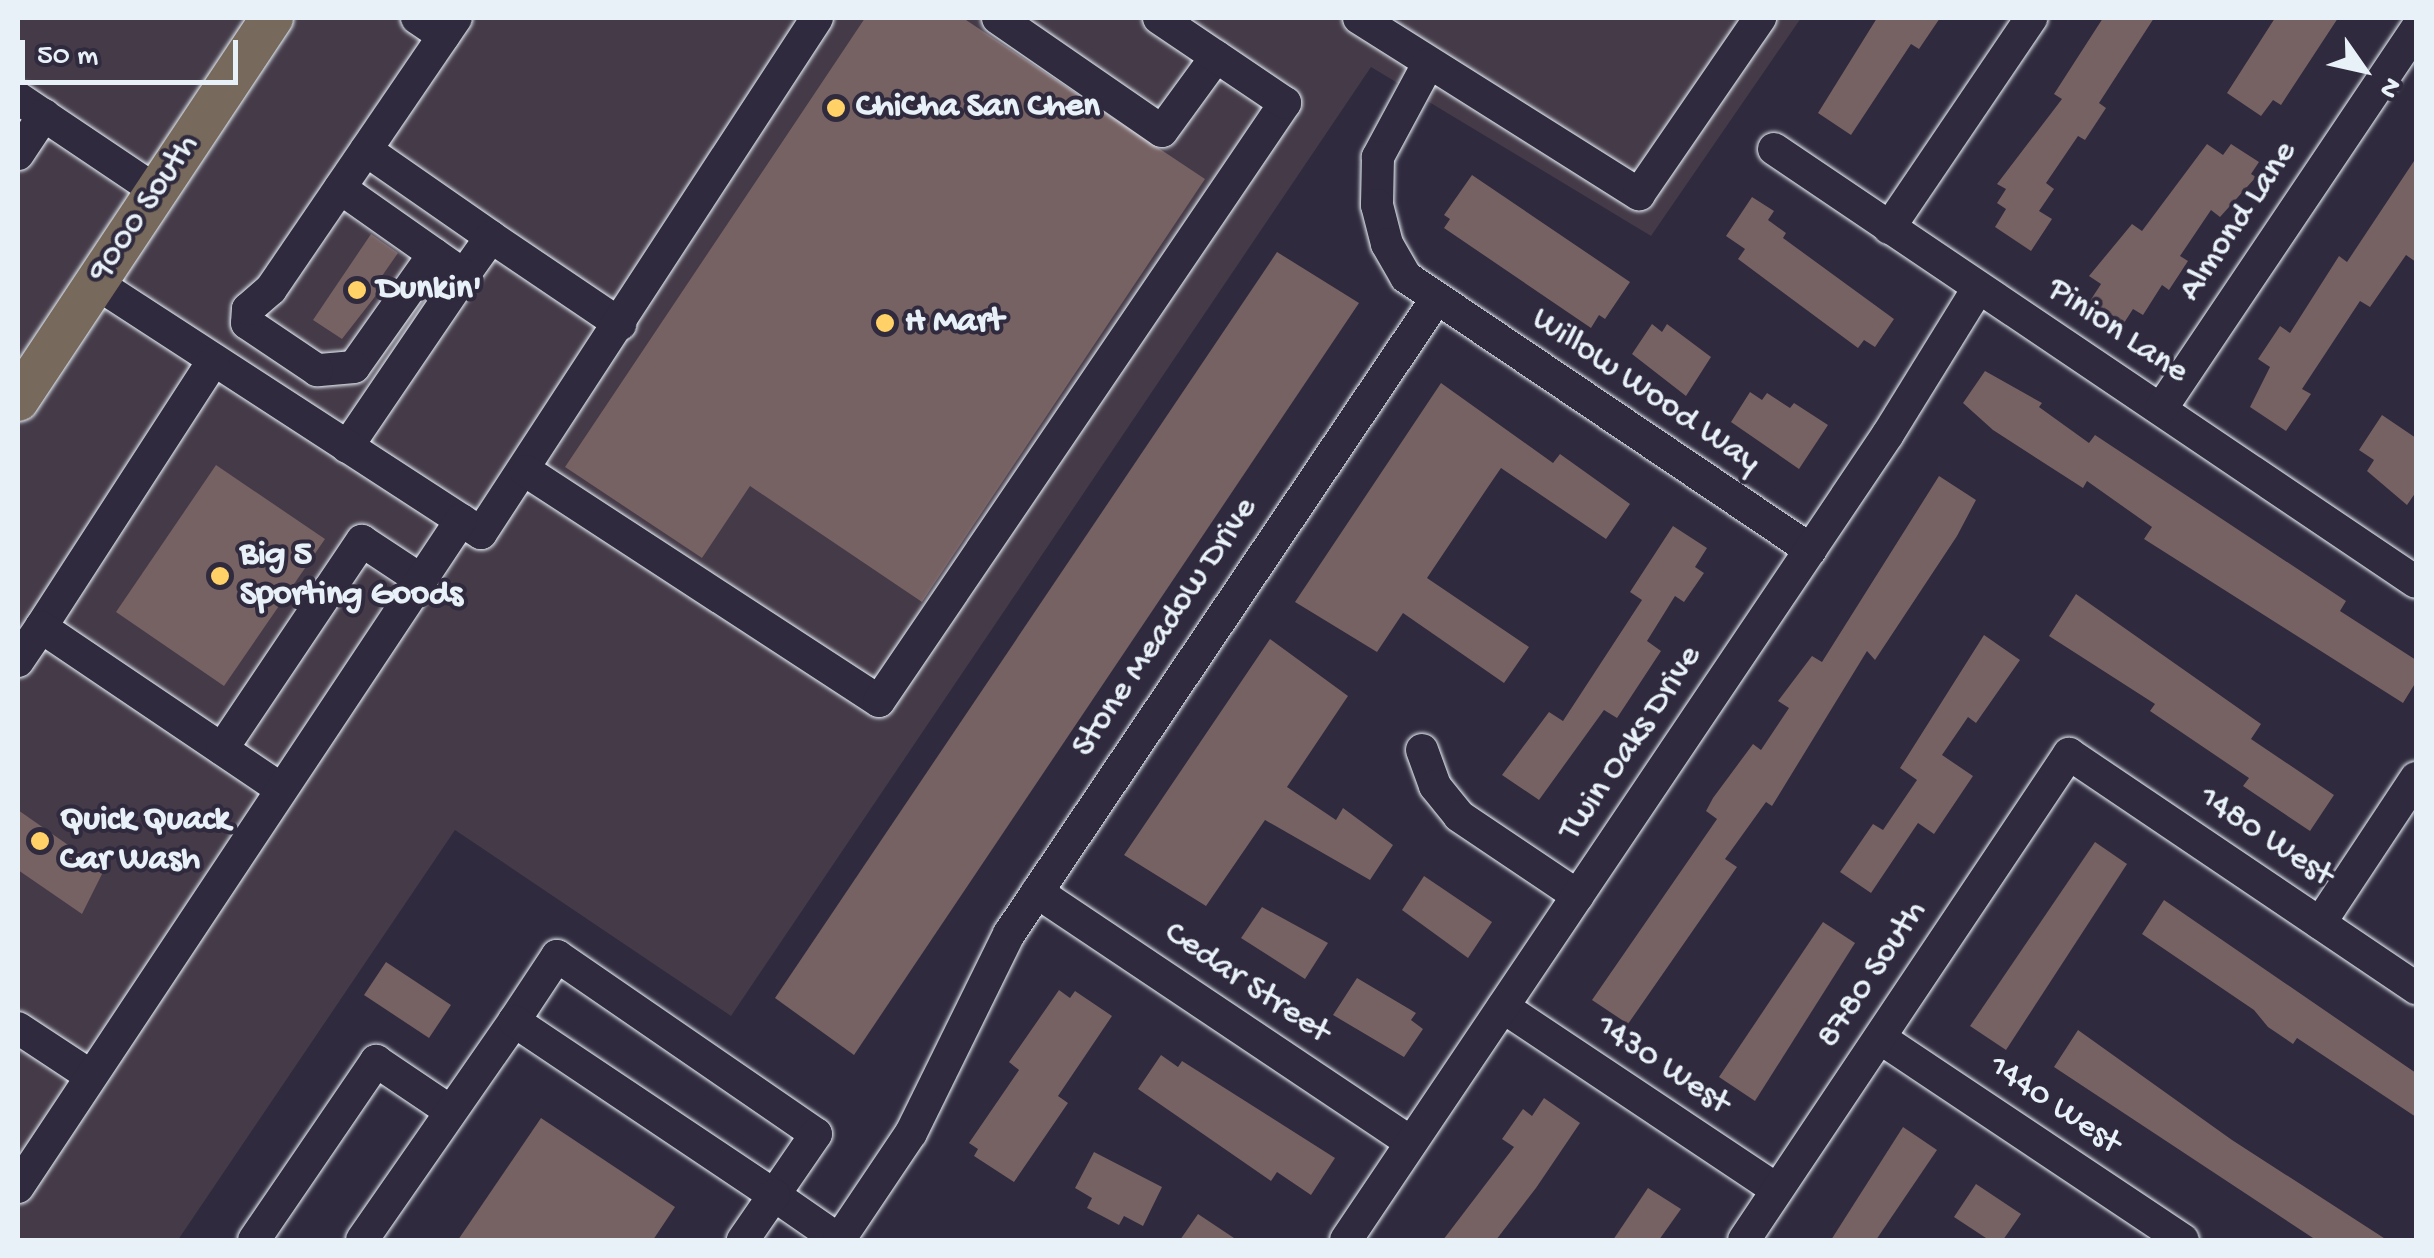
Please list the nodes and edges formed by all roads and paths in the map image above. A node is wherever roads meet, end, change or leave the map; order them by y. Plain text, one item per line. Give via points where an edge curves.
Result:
1 (272, 18) edge
2 (817, 18) edge
3 (998, 18) edge
4 (1158, 18) edge
5 (1359, 18) edge
6 (1760, 18) edge
7 (2031, 18) edge
8 (439, 24) edge
9 (2416, 30) edge
10 (1216, 57) junction
11 (1428, 64) junction
12 (30, 107) edge
13 (1774, 149) dead end
14 (366, 150) junction
15 (18, 154) edge
16 (340, 188) junction
17 (158, 192) junction
18 (1890, 228) junction
19 (492, 237) junction
20 (428, 250) junction
21 (464, 275) junction
22 (96, 283) junction
23 (1978, 288) junction
24 (1436, 301) junction
25 (620, 324) junction
26 (214, 360) junction
27 (18, 400) edge
28 (2160, 409) junction
29 (348, 447) junction
30 (526, 471) junction
31 (460, 520) junction
32 (1810, 550) junction
33 (421, 580) junction
34 (2416, 582) edge
35 (41, 627) junction
36 (18, 661) edge
37 (222, 750) junction
38 (1422, 750) dead end
39 (2069, 754) joint
40 (2416, 778) edge
41 (282, 789) junction
42 (1037, 892) junction
43 (1578, 896) junction
44 (2320, 923) junction
45 (2416, 988) edge
46 (1503, 1007) junction
47 (514, 1021) junction
48 (18, 1028) edge
49 (1880, 1038) junction
50 (91, 1076) junction
51 (450, 1111) junction
52 (1411, 1142) junction
53 (18, 1188) edge
54 (1777, 1190) junction
55 (774, 1195) junction
56 (254, 1240) edge
57 (362, 1240) edge
58 (744, 1240) edge
59 (839, 1240) edge
60 (1346, 1240) edge
61 (1744, 1240) edge
62 (2183, 1240) edge

1 - 17 main road, 9000 South
2 - 25 street
3 - 10 street via 1162,131
4 - 10 street
5 - 11 street
6 - 11 street via 1639,194
7 - 18 street
8 - 14 street
9 - 28 street, Almond Lane
10 - 30 street via 1285,103 878,701
11 - 24 street via 1378,156 1378,206 1387,244 1406,278
12 - 15 street
12 - 17 street
13 - 18 street, Pinion Lane
14 - 16 street
14 - 19 street
16 - 20 street
16 - 20 street via 271,289 280,328 336,358 349,352
17 - 22 main road, 9000 South
18 - 23 street, Pinion Lane
19 - 21 street
19 - 25 street
20 - 21 street
21 - 29 street
22 - 26 street
22 - 27 main road, 9000 South
23 - 28 street, Pinion Lane
23 - 32 street, Twin Oaks Drive
24 - 32 street, Willow Wood Way
24 - 42 street, Stone Meadow Drive
25 - 30 street
26 - 29 street
26 - 35 street
28 - 34 street, Pinion Lane
29 - 31 street
30 - 31 street via 481,533
31 - 33 street
32 - 43 street, Twin Oaks Drive
33 - 37 street via 362,541
33 - 41 street
35 - 36 street
35 - 37 street
37 - 41 street
38 - 43 street via 1435,786 1459,816
39 - 44 street, 1480 West
39 - 49 street, 8780 South
40 - 44 street
41 - 50 street
42 - 52 street, Cedar Street
42 - 59 street, Stone Meadow Drive via 982,978 911,1134
43 - 46 street, Twin Oaks Drive
44 - 45 street, 1480 West
46 - 52 street, Twin Oaks Drive
46 - 54 street, 1430 West
47 - 51 street
47 - 55 street
47 - 55 street via 557,956 816,1134
48 - 50 street
49 - 54 street, 8780 South
49 - 62 street, 1440 West
50 - 53 street
51 - 56 street via 376,1061
51 - 57 street
52 - 60 street, Twin Oaks Drive
54 - 61 street, 8780 South
55 - 58 street
55 - 59 street

